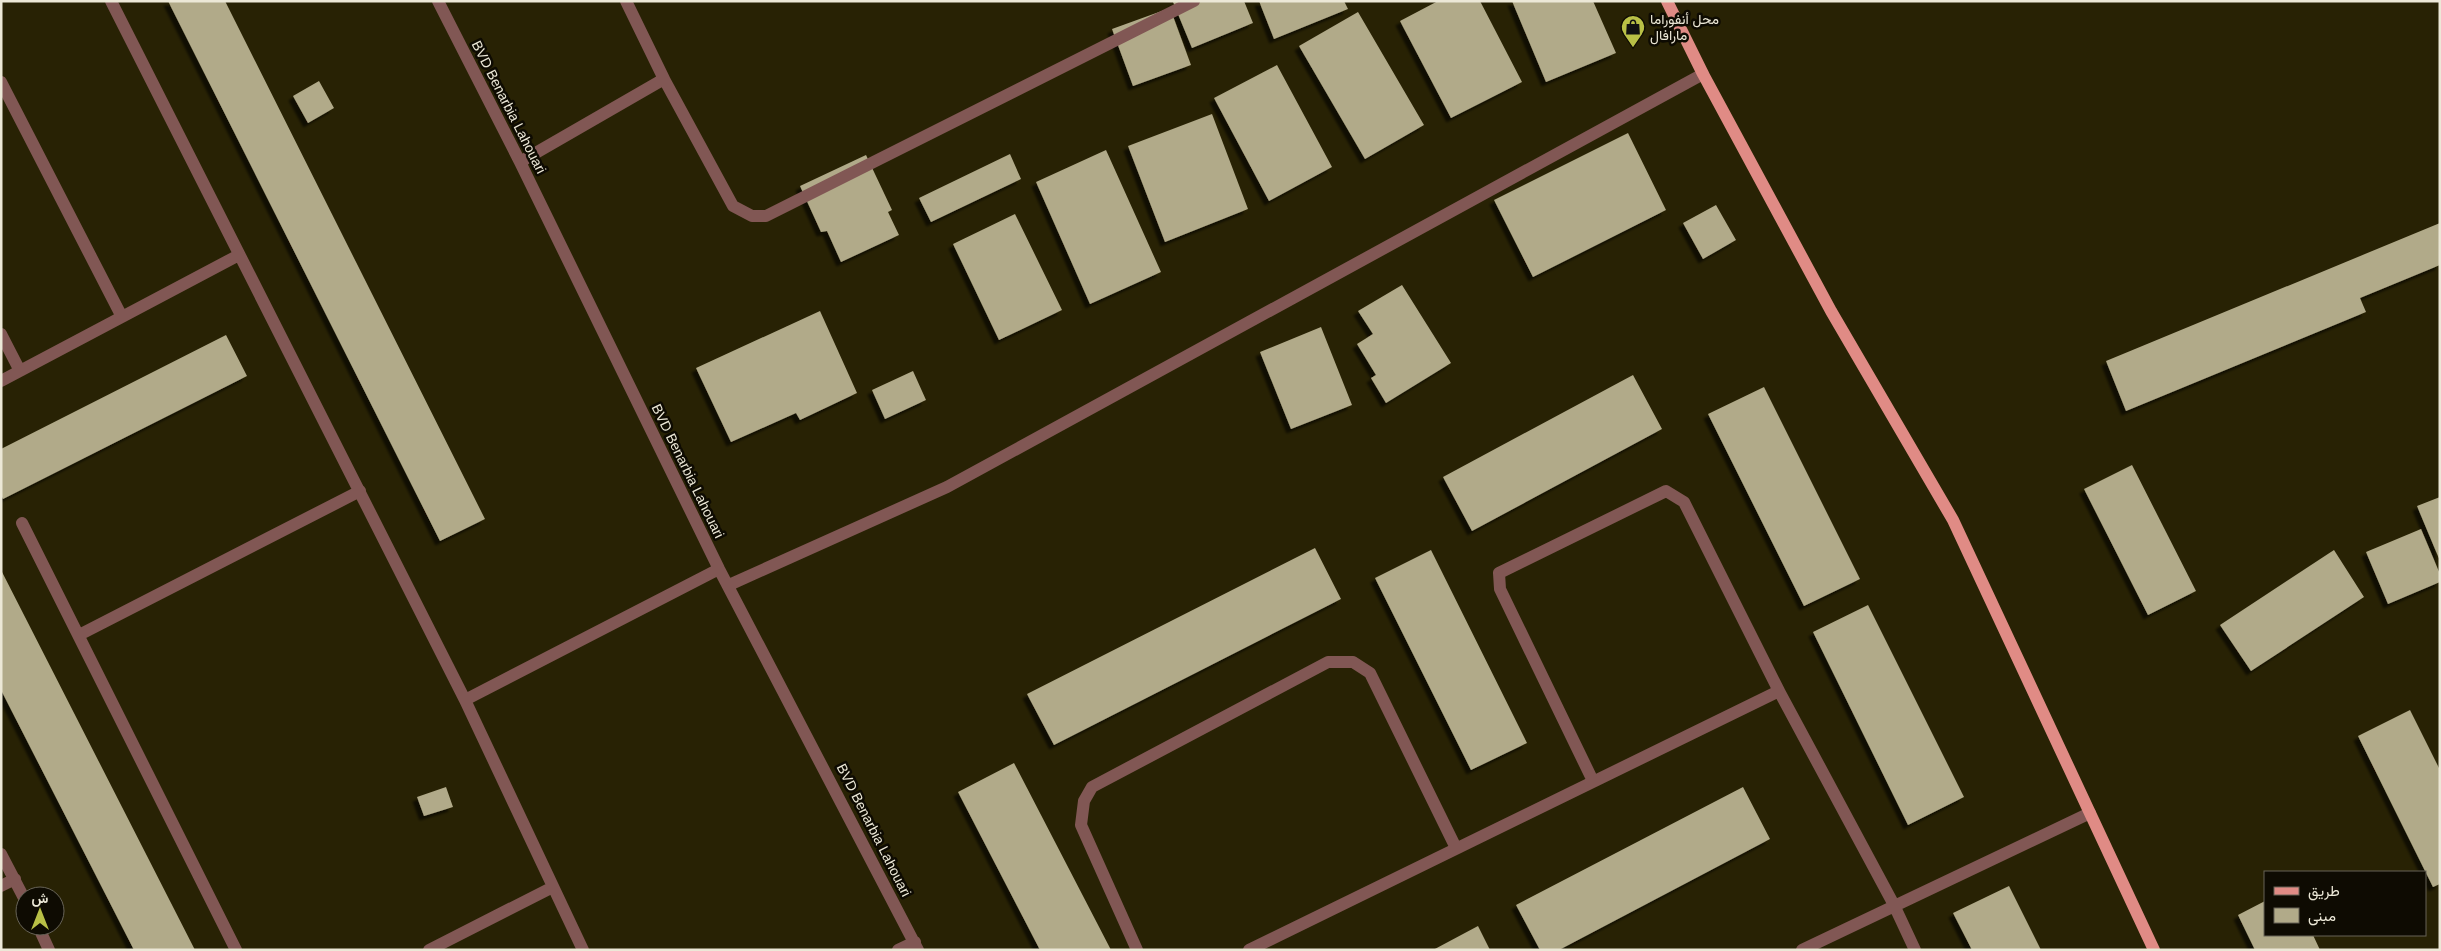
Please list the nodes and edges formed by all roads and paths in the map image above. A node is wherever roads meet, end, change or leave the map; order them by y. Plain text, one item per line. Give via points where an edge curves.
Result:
1 (111, 1) edge
2 (438, 1) edge
3 (626, 1) edge
4 (1194, 1) edge
5 (1666, 1) edge
6 (1702, 74) junction
7 (664, 79) junction
8 (1, 82) edge
9 (520, 162) junction
10 (239, 255) junction
11 (122, 317) junction
12 (1, 334) edge
13 (20, 371) junction
14 (1, 381) edge
15 (360, 491) junction
16 (22, 523) dead end
17 (719, 569) junction
18 (729, 585) junction
19 (78, 635) junction
20 (1779, 691) junction
21 (465, 700) junction
22 (1593, 781) junction
23 (2090, 813) junction
24 (1456, 848) junction
25 (1, 854) edge
26 (15, 879) junction
27 (1, 886) edge
28 (18, 886) edge
29 (553, 886) junction
30 (1894, 905) junction
31 (43, 936) edge
32 (917, 946) edge
33 (49, 950) edge
34 (236, 950) edge
35 (429, 950) edge
36 (583, 950) edge
37 (898, 950) edge
38 (1137, 950) edge
39 (1249, 950) edge
40 (1802, 950) edge
41 (1915, 950) edge
42 (2154, 950) edge

1 - 10 street
2 - 9 street, BVD Benarbia Lahouari
3 - 7 street
4 - 7 street via 766,216 752,216 733,206
5 - 6 main road
6 - 18 street via 947,487
6 - 23 main road via 1831,310 1954,520
7 - 9 street
8 - 11 street
9 - 17 street, BVD Benarbia Lahouari
10 - 11 street
10 - 15 street
11 - 13 street
12 - 13 street
13 - 14 street
15 - 19 street
15 - 21 street
16 - 19 street
17 - 18 street, BVD Benarbia Lahouari
17 - 21 street
18 - 32 street, BVD Benarbia Lahouari
19 - 34 street
20 - 22 street
20 - 22 street via 1684,502 1666,491 1499,572 1500,589
20 - 30 street
21 - 29 street
22 - 24 street
23 - 30 street
23 - 42 main road
24 - 38 street via 1370,673 1353,662 1328,662 1092,787 1084,801 1081,826
24 - 39 street
25 - 26 street
26 - 27 street
26 - 28 street
29 - 35 street
29 - 36 street
30 - 40 street
30 - 41 street
31 - 33 street
32 - 37 street

